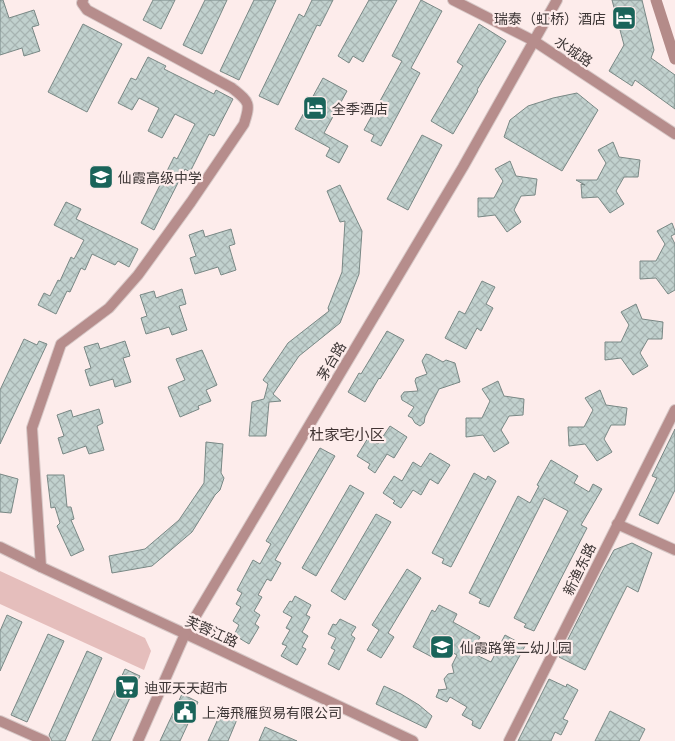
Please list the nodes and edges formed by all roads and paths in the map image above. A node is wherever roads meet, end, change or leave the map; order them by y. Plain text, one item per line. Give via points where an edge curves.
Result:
1 (83, 0) edge
2 (453, 0) edge
3 (557, 0) edge
4 (534, 41) junction
5 (675, 134) edge
6 (675, 410) edge
7 (617, 524) junction
8 (0, 547) edge
9 (675, 550) edge
10 (41, 567) junction
11 (185, 634) junction
12 (0, 721) edge
13 (45, 741) edge
14 (138, 741) edge
15 (413, 741) edge
16 (509, 741) edge

1 - 10 street via 87,10 232,88 246,100 248,110 244,124 138,275 109,308 61,344 32,428
2 - 4 street, 水城路
3 - 4 street, 茅台路
4 - 5 street, 水城路
4 - 11 street, 茅台路
6 - 7 street, 新渔东路
7 - 9 street
7 - 16 street, 新渔东路
8 - 10 street, 芙蓉江路
10 - 11 street, 芙蓉江路
11 - 14 street, 茅台路
11 - 15 street, 芙蓉江路
12 - 13 street

